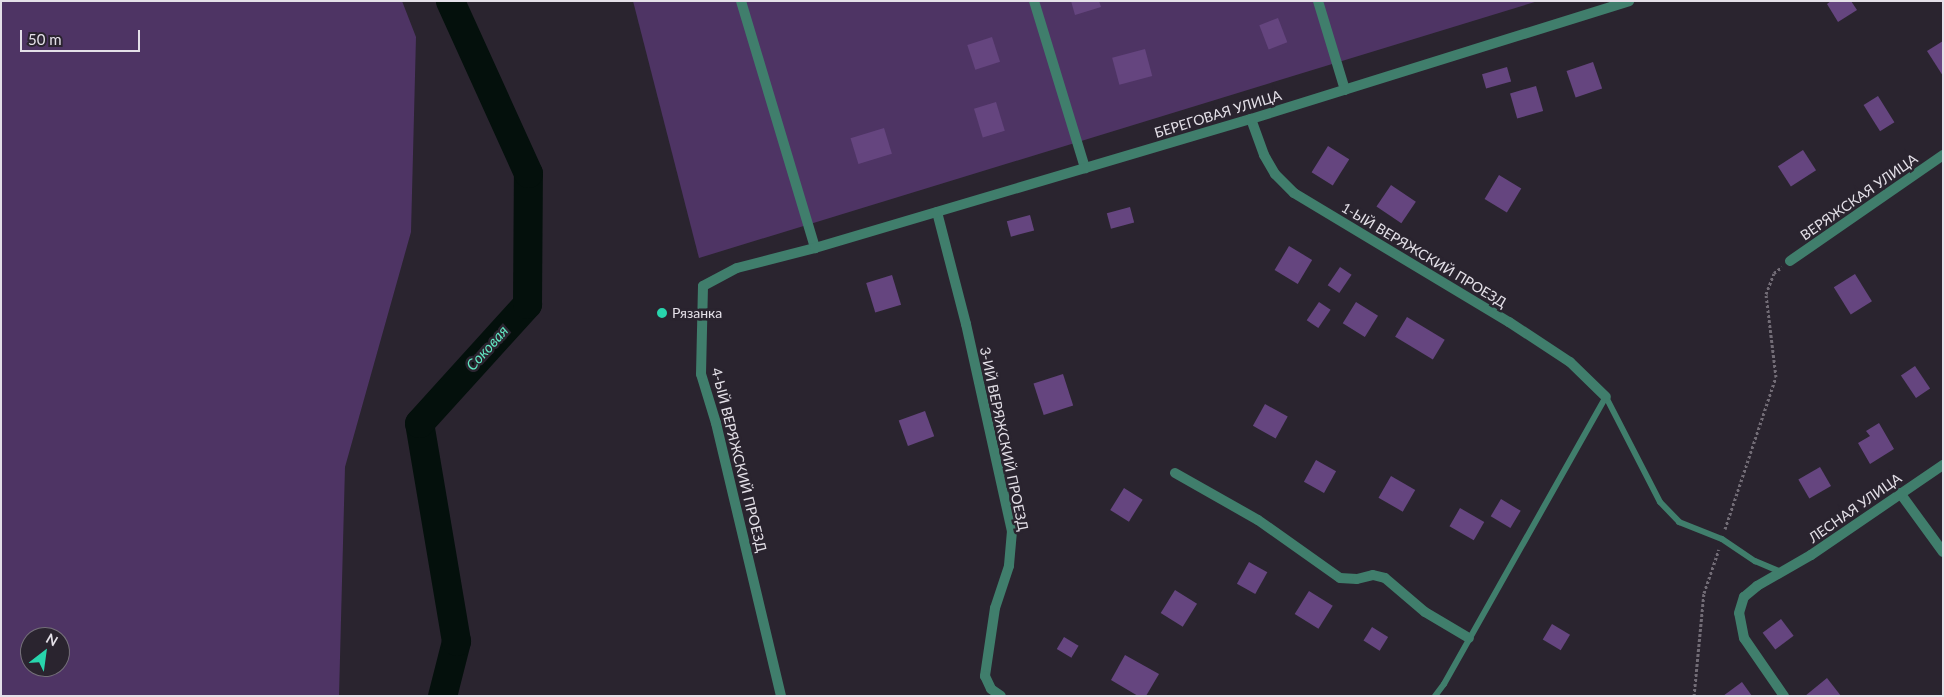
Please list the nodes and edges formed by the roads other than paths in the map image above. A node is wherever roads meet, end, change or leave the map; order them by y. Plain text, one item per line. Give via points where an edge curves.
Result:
1 (741, 1) edge
2 (1034, 1) edge
3 (1318, 1) edge
4 (1629, 1) edge
5 (1611, 4) edge
6 (1345, 90) junction
7 (1250, 119) junction
8 (1943, 155) edge
9 (1085, 168) junction
10 (937, 212) junction
11 (815, 248) junction
12 (1790, 262) road end
13 (1606, 397) junction
14 (1943, 465) edge
15 (1175, 472) dead end
16 (1900, 492) junction
17 (1943, 552) edge
18 (1781, 572) junction
19 (1469, 638) junction
20 (781, 696) edge
21 (1001, 696) edge
22 (1435, 696) edge
23 (1784, 696) edge

1 - 11 street
2 - 9 street
3 - 6 street
4 - 5 street, БЕРЕГОВАЯ УЛИЦА
5 - 6 street, БЕРЕГОВАЯ УЛИЦА
6 - 7 street, БЕРЕГОВАЯ УЛИЦА
7 - 9 street, БЕРЕГОВАЯ УЛИЦА
7 - 13 street, 1-ЫЙ ВЕРЯЖСКИЙ ПРОЕЗД via 1275,174 1294,193 1509,322 1570,362
8 - 12 street, ВЕРЯЖСКАЯ УЛИЦА
9 - 10 street, БЕРЕГОВАЯ УЛИЦА
10 - 11 street, БЕРЕГОВАЯ УЛИЦА
10 - 21 street, 3-ИЙ ВЕРЯЖСКИЙ ПРОЕЗД via 1012,531 1009,566 995,608 985,676 991,689
11 - 20 street, 4-ЫЙ ВЕРЯЖСКИЙ ПРОЕЗД via 737,268 703,286 701,374 716,423
13 - 18 lane via 1660,502 1679,522 1722,539 1755,561
13 - 19 lane
14 - 16 street, ЛЕСНАЯ УЛИЦА
15 - 19 street via 1258,520 1340,578 1373,575 1386,578 1425,612
16 - 17 street
16 - 18 street, ЛЕСНАЯ УЛИЦА via 1811,556
18 - 23 street, ЛЕСНАЯ УЛИЦА via 1744,597 1738,613 1744,638
19 - 22 lane

